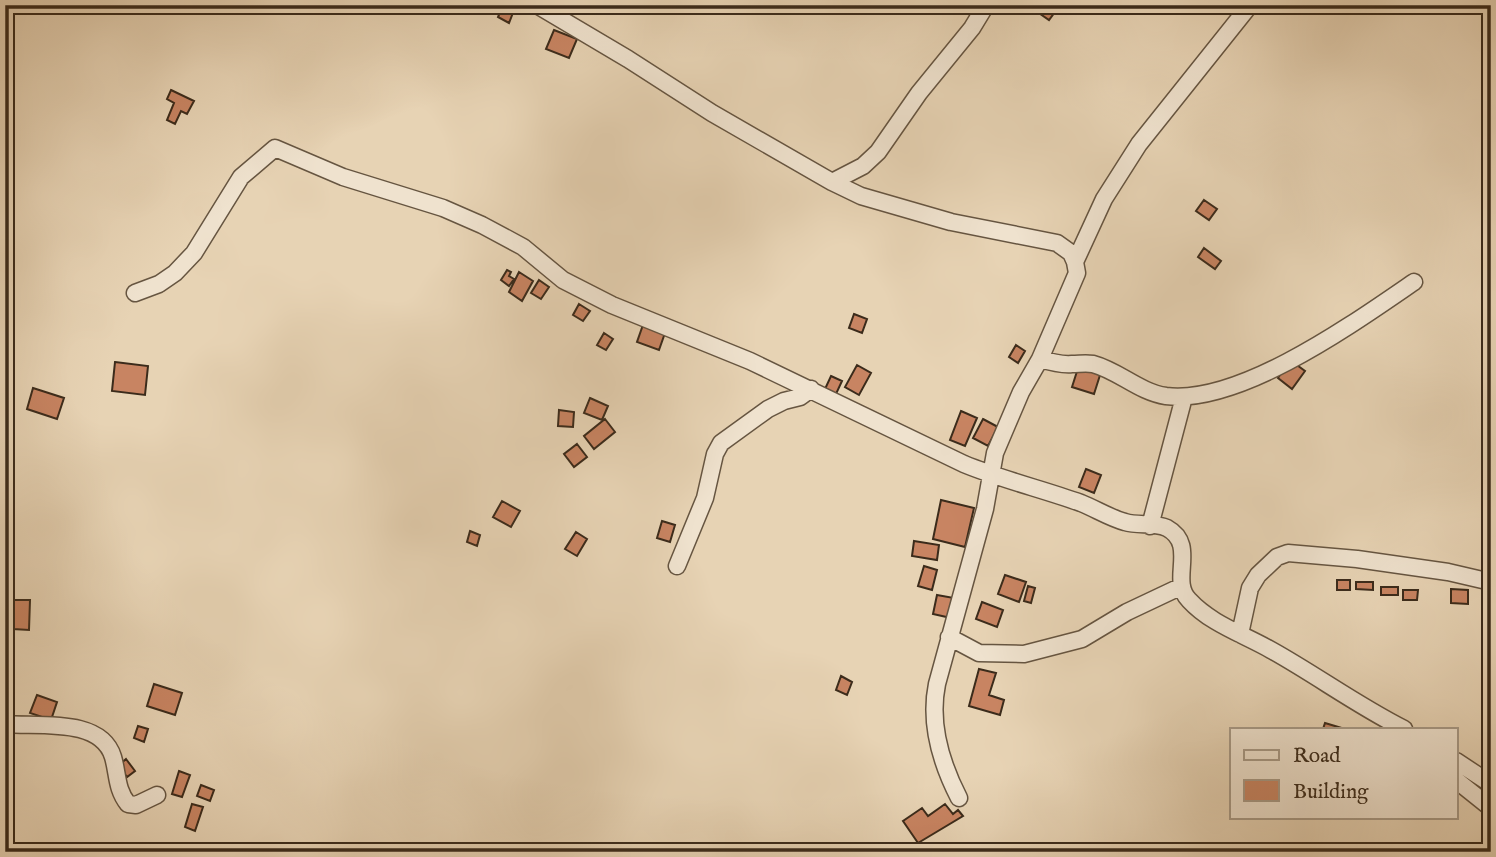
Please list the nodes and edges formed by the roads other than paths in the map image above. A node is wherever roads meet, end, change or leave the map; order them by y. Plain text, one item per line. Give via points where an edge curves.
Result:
1 (537, 5) edge
2 (986, 5) edge
3 (1250, 5) edge
4 (863, 166) junction
5 (832, 183) junction
6 (861, 196) junction
7 (1075, 262) junction
8 (1414, 282) dead end
9 (135, 293) dead end
10 (1040, 359) junction
11 (811, 389) junction
12 (1184, 397) junction
13 (990, 475) junction
14 (1150, 526) junction
15 (677, 566) dead end
16 (1491, 582) edge
17 (1182, 586) junction
18 (1240, 634) junction
19 (948, 637) junction
20 (5, 724) edge
21 (1402, 728) edge
22 (1458, 762) edge
23 (1458, 782) edge
24 (1491, 784) edge
25 (157, 795) dead end
26 (959, 798) dead end
27 (1491, 808) edge

1 - 5 street
2 - 4 street
3 - 7 street via 1139,144 1104,199
4 - 5 street
4 - 6 street
5 - 6 street
6 - 7 street via 951,222 1057,243
7 - 10 street via 1072,288
8 - 12 street via 1363,317 1246,383
9 - 11 street via 176,273 194,253 241,177 275,148 343,177 443,208 516,243 564,280 612,305
10 - 12 street via 1093,364 1153,393
10 - 13 street via 1006,423
11 - 13 street
11 - 15 street via 768,409 721,443
12 - 14 street
13 - 14 street via 1083,504 1125,523
13 - 19 street via 975,548
14 - 17 street via 1166,527 1180,542
16 - 18 street via 1435,570 1288,553 1258,575 1250,589
17 - 18 street via 1198,610
17 - 19 street via 1082,639 1024,654 979,653
18 - 21 street
19 - 26 street via 934,716 937,739
20 - 25 street via 93,732 110,750 120,793 128,804
22 - 24 street
23 - 27 street

